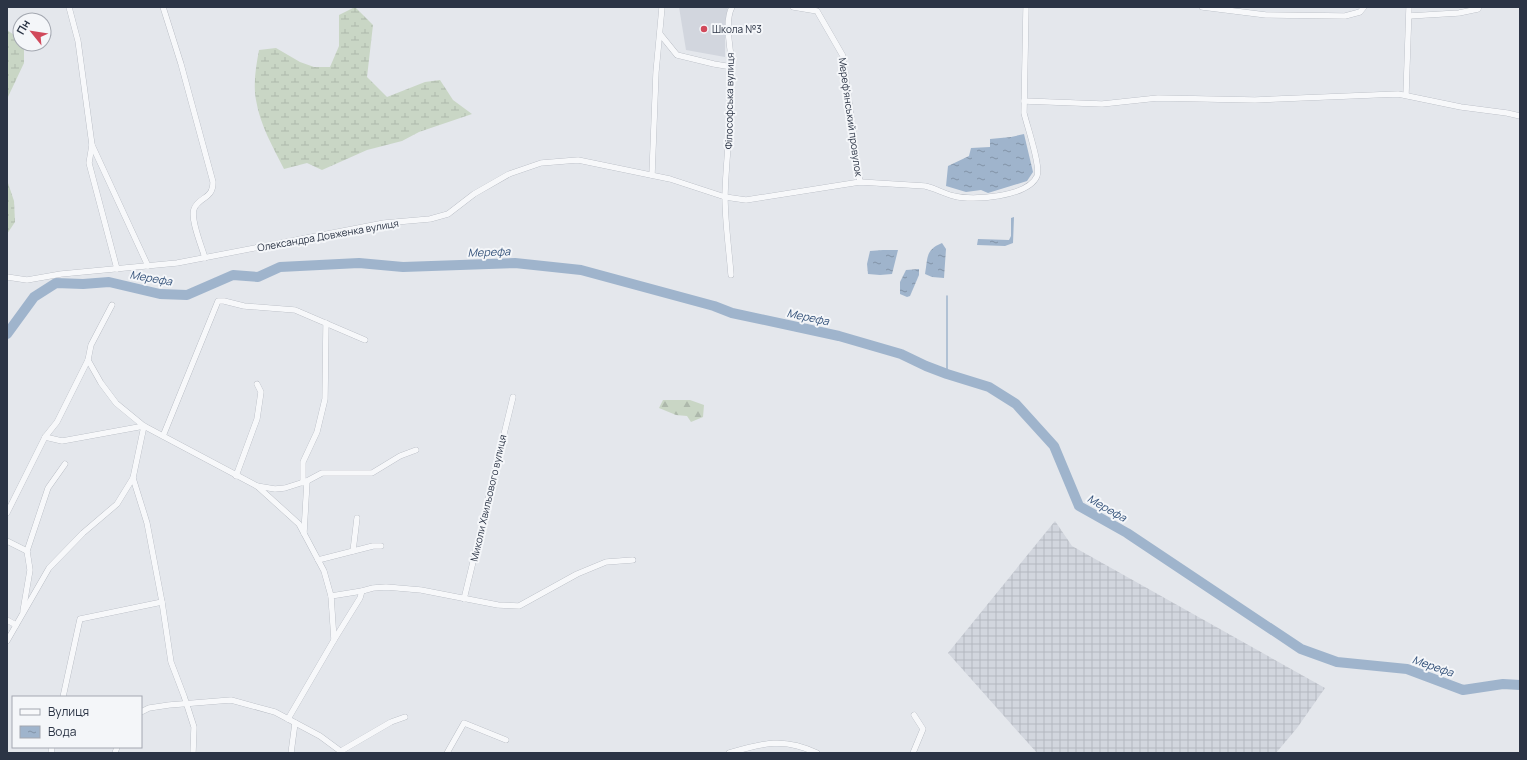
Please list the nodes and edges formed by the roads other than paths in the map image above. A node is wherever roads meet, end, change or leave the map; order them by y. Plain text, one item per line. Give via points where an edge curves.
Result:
1 (69, 7) edge
2 (163, 7) edge
3 (662, 7) edge
4 (732, 7) edge
5 (793, 7) edge
6 (1026, 7) edge
7 (1202, 7) edge
8 (1364, 7) edge
9 (1408, 7) edge
10 (1479, 7) edge
11 (817, 9) edge
12 (1409, 16) junction
13 (660, 34) junction
14 (732, 67) junction
15 (1406, 95) junction
16 (1024, 101) junction
17 (1520, 116) edge
18 (92, 145) junction
19 (652, 175) junction
20 (860, 182) junction
21 (725, 196) junction
22 (205, 258) junction
23 (148, 266) junction
24 (117, 269) junction
25 (731, 275) dead end
26 (7, 278) edge
27 (112, 305) dead end
28 (326, 323) junction
29 (365, 340) dead end
30 (88, 360) junction
31 (256, 384) dead end
32 (513, 397) dead end
33 (144, 426) junction
34 (163, 436) junction
35 (44, 437) junction
36 (416, 450) dead end
37 (65, 464) dead end
38 (236, 476) junction
39 (133, 478) junction
40 (305, 482) junction
41 (257, 486) junction
42 (7, 513) edge
43 (358, 518) dead end
44 (304, 534) junction
45 (7, 541) edge
46 (381, 546) dead end
47 (27, 551) junction
48 (353, 551) junction
49 (318, 560) junction
50 (633, 560) dead end
51 (362, 591) junction
52 (331, 596) junction
53 (464, 599) junction
54 (162, 602) junction
55 (23, 616) junction
56 (7, 620) edge
57 (16, 625) junction
58 (334, 640) junction
59 (7, 641) edge
60 (63, 696) edge
61 (187, 703) junction
62 (142, 712) edge
63 (914, 715) dead end
64 (405, 717) dead end
65 (288, 719) junction
66 (295, 723) junction
67 (506, 740) dead end
68 (342, 752) edge
69 (193, 753) edge
70 (290, 753) edge
71 (447, 753) edge
72 (729, 753) edge
73 (817, 753) edge
74 (913, 753) edge

1 - 18 street via 78,41
2 - 22 street via 213,182 213,190 209,196 194,208 193,218
3 - 13 street
4 - 14 street, Філософська вулиця via 728,26
5 - 11 street, Мереф'янський провулок
6 - 16 street, Олександра Довженка вулиця
7 - 8 street via 1266,15 1345,16 1360,12
9 - 12 street
10 - 12 street via 1478,10 1459,13
11 - 20 street, Мереф'янський провулок via 843,56
12 - 15 street
13 - 14 street via 677,55
13 - 19 street
14 - 21 street, Філософська вулиця
15 - 16 street via 1255,100 1158,98 1102,104
15 - 17 street
16 - 20 street, Олександра Довженка вулиця via 1024,113 1038,170 1037,177 1029,186 996,197 972,199 953,196 925,186
18 - 23 street
18 - 24 street via 89,163
19 - 21 street, Олександра Довженка вулиця
19 - 22 street, Олександра Довженка вулиця via 578,160 541,163 509,174 474,194 448,214 430,219 384,223
20 - 21 street, Олександра Довженка вулиця via 746,200
21 - 25 street, Філософська вулиця
22 - 23 street, Олександра Довженка вулиця
23 - 24 street, Олександра Довженка вулиця
24 - 26 street, Олександра Довженка вулиця via 27,280
27 - 30 street via 91,344
28 - 29 street
28 - 34 street via 295,310 218,301
28 - 40 street via 325,398 317,432 303,462
30 - 33 street via 116,403
30 - 35 street via 57,422
31 - 38 street via 261,392 257,419
32 - 53 street, Миколи Хвильового вулиця
33 - 34 street
33 - 35 street via 62,441
33 - 39 street
34 - 38 street
35 - 42 street
36 - 40 street via 400,456 372,473 322,473
37 - 47 street via 48,488
38 - 41 street
39 - 54 street via 147,523
39 - 55 street via 117,504 82,533 49,568
40 - 41 street via 275,489
40 - 44 street
41 - 44 street via 298,524
43 - 48 street
44 - 49 street
45 - 47 street
46 - 48 street
47 - 55 street via 30,570
48 - 49 street
49 - 52 street
50 - 53 street via 606,562 577,574 518,606
51 - 52 street
51 - 53 street via 386,587 421,590
51 - 58 street
52 - 58 street
54 - 60 street via 80,619
54 - 61 street via 171,662
55 - 57 street
56 - 57 street
57 - 59 street
58 - 65 street
61 - 62 street via 149,708
61 - 65 street via 231,700 275,712
61 - 69 street via 194,727
63 - 74 street via 923,729
64 - 68 street via 391,722
65 - 66 street
66 - 68 street via 320,736
66 - 70 street
67 - 71 street via 464,723
72 - 73 street via 757,744 786,743

